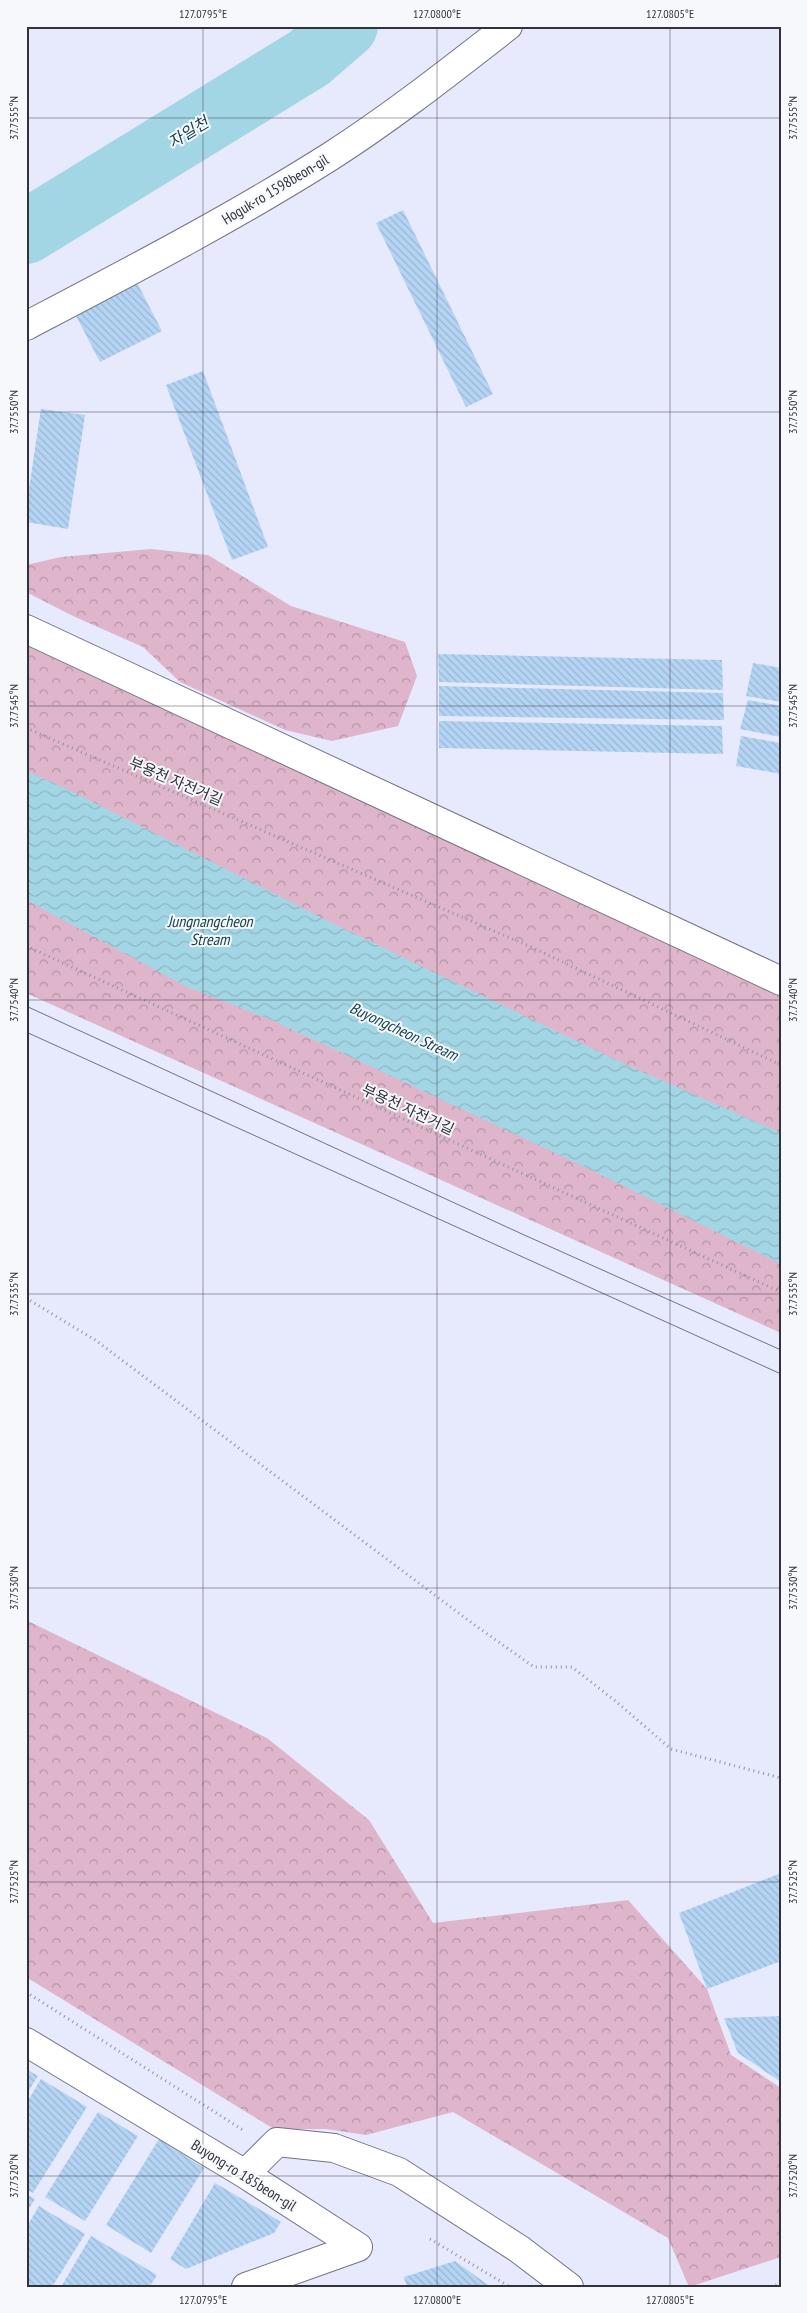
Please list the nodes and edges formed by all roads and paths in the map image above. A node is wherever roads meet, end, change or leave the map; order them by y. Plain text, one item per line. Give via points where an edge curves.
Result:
1 (508, 26) edge
2 (26, 326) edge
3 (26, 630) edge
4 (26, 728) edge
5 (26, 946) edge
6 (781, 981) edge
7 (781, 1065) edge
8 (781, 1292) edge
9 (26, 1298) edge
10 (781, 1778) edge
11 (26, 1992) edge
12 (26, 2042) edge
13 (247, 2133) dead end
14 (245, 2174) junction
15 (430, 2239) dead end
16 (781, 2283) edge
17 (246, 2287) edge
18 (510, 2287) edge
19 (569, 2287) edge
20 (771, 2287) edge

1 - 2 street, Hoguk-ro 1598beon-gil via 331,156 173,249
3 - 6 street
4 - 7 path, 부용천 자전거길 via 531,947
5 - 8 path, 부용천 자전거길
9 - 10 path via 95,1340 534,1666 572,1666 671,1750
11 - 13 path
12 - 14 street, Buyong-ro 185beon-gil
14 - 17 street, Buyong-ro 185beon-gil via 358,2247
14 - 19 street via 277,2142 334,2148 399,2172 519,2249
15 - 18 path
16 - 20 path

